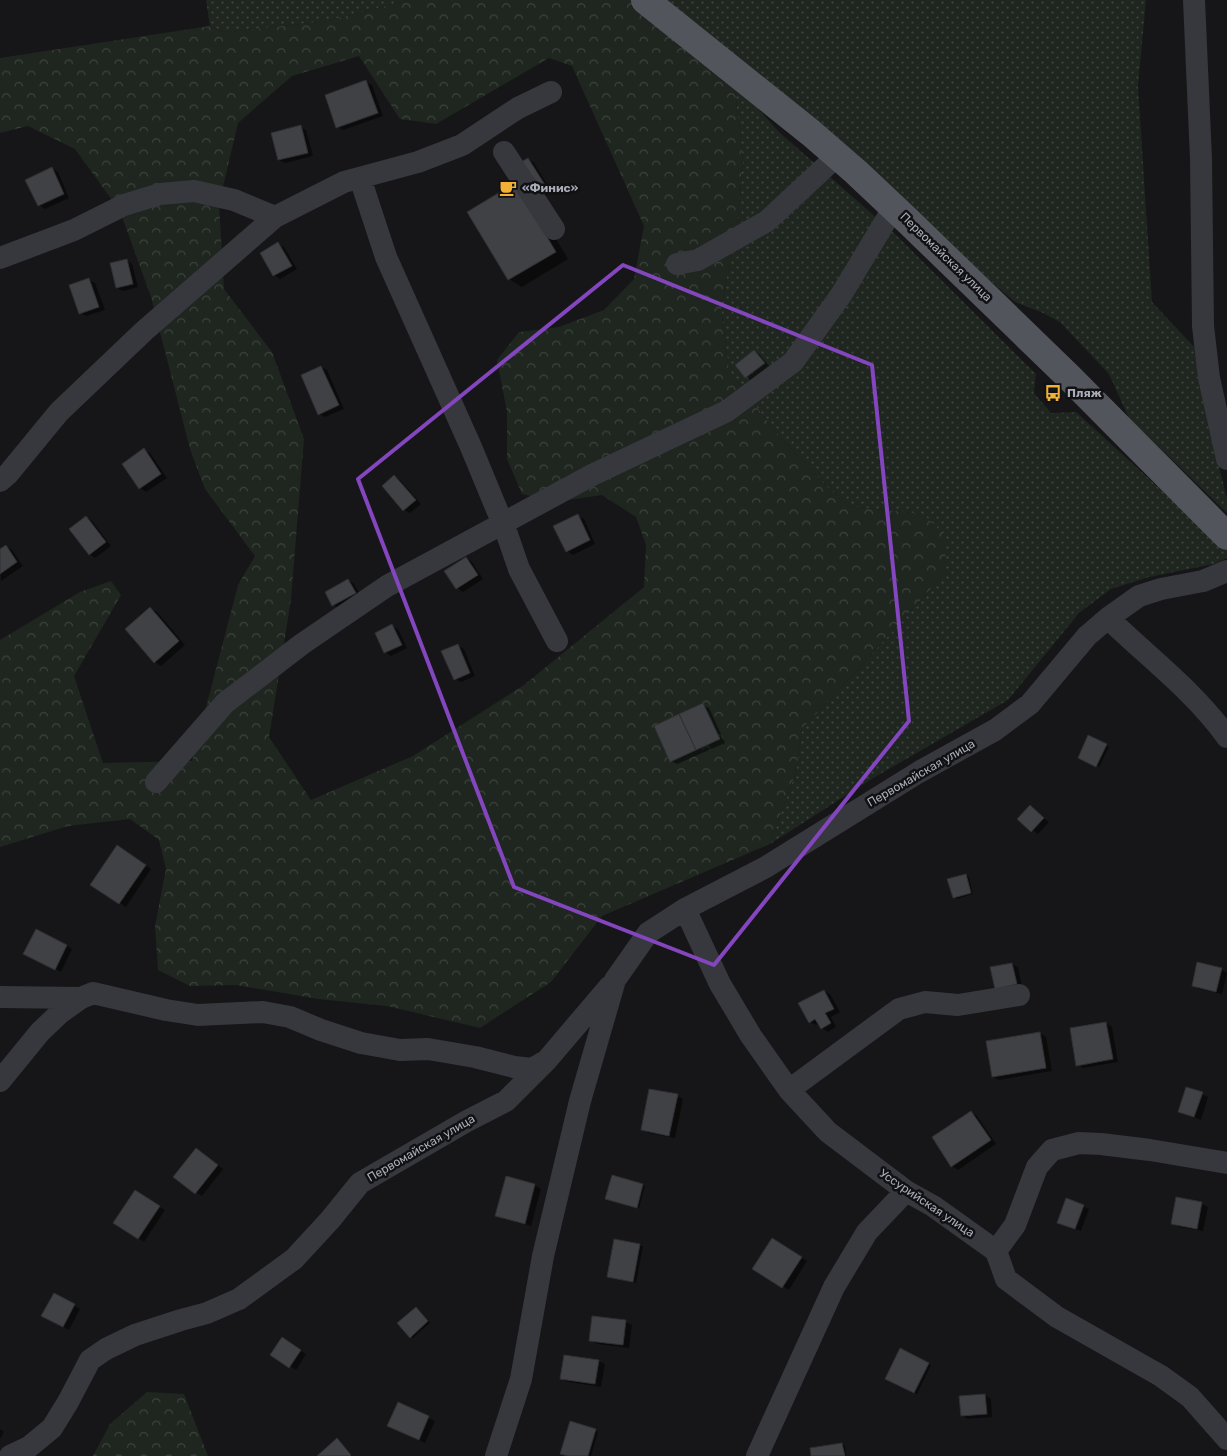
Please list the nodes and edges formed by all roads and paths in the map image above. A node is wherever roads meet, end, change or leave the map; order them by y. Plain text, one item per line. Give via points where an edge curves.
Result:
1 (645, 0) edge
2 (1194, 0) edge
3 (551, 92) dead end
4 (504, 152) dead end
5 (838, 156) junction
6 (360, 178) junction
7 (894, 207) junction
8 (275, 217) junction
9 (554, 229) dead end
10 (0, 258) edge
11 (677, 264) dead end
12 (1227, 459) edge
13 (0, 481) edge
14 (504, 524) junction
15 (1227, 536) edge
16 (1227, 571) edge
17 (1108, 618) junction
18 (557, 641) dead end
19 (1227, 737) edge
20 (156, 782) dead end
21 (685, 909) junction
22 (615, 980) junction
23 (1020, 995) dead end
24 (0, 997) edge
25 (81, 998) junction
26 (547, 1060) junction
27 (0, 1081) edge
28 (789, 1090) junction
29 (1227, 1164) edge
30 (906, 1190) junction
31 (996, 1251) junction
32 (1227, 1439) edge
33 (492, 1454) edge
34 (10, 1456) edge
35 (757, 1456) edge

1 - 5 main road, Первомайская улица
2 - 12 street via 1201,160 1203,326 1209,378
3 - 6 street via 518,108 462,145 418,162
4 - 9 street
5 - 7 main road, Первомайская улица
5 - 11 street via 767,221 698,260
6 - 8 street via 344,182
6 - 14 street via 386,257
7 - 14 street via 841,295 793,362 728,411 592,475
7 - 15 main road, Первомайская улица
8 - 10 street via 234,200 194,191 160,194 124,205 74,230
8 - 13 street via 144,331 59,412
14 - 18 street via 519,569
14 - 20 street via 387,586 302,644 225,703
16 - 17 street, Первомайская улица via 1203,581 1139,596
17 - 19 street via 1195,698
17 - 21 street, Первомайская улица via 1088,636 1030,704 995,730 919,772 766,868
21 - 22 street, Первомайская улица via 648,933
21 - 28 street, Уссурийская улица via 720,984
22 - 26 street, Первомайская улица
22 - 33 street, Первомайская улица via 580,1101 545,1246 521,1378
23 - 28 street via 958,1005 925,1002 899,1009
24 - 25 street
25 - 26 street via 93,993 198,1014 263,1012 290,1017 361,1043 400,1050 428,1049 466,1055 514,1068 532,1070
25 - 27 street via 40,1032
26 - 34 street, Первомайская улица via 506,1101 360,1183 294,1259 239,1299 207,1314 135,1336 90,1360 52,1428 29,1447
28 - 30 street, Уссурийская улица via 828,1132
29 - 31 street via 1101,1144 1079,1143 1052,1150 1037,1167 1015,1225
30 - 31 street, Уссурийская улица
30 - 35 street via 867,1232 834,1287
31 - 32 street via 1006,1279 1057,1317 1161,1376 1190,1397

